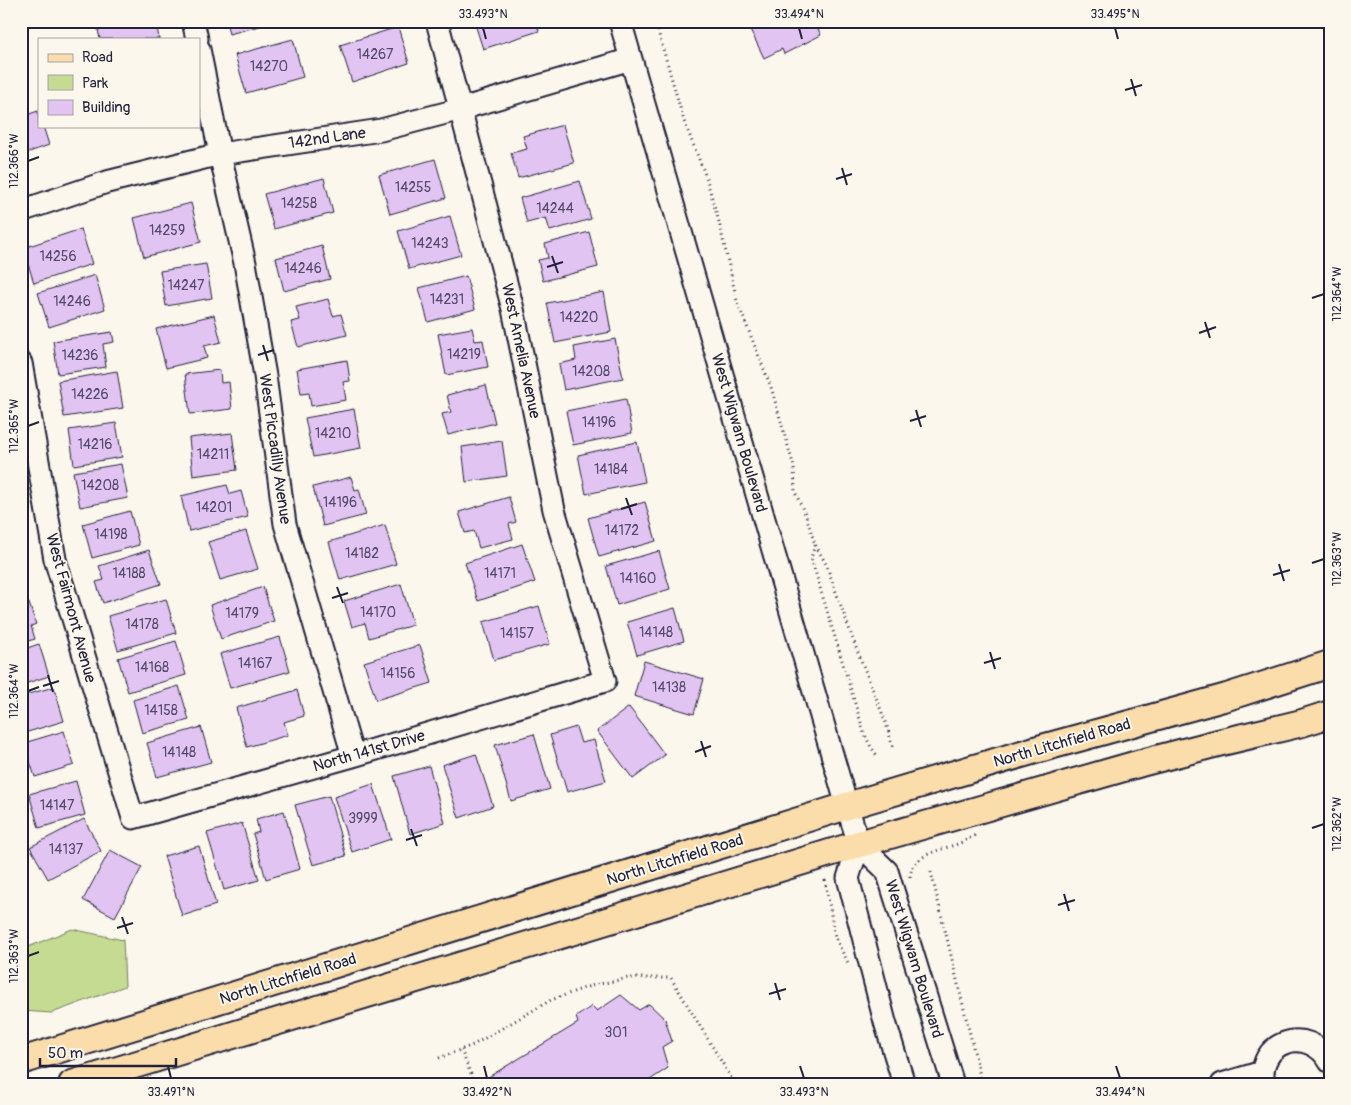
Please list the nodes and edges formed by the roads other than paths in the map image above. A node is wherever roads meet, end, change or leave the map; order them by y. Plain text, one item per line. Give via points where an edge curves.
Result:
1 (193, 21) edge
2 (437, 21) edge
3 (620, 21) edge
4 (197, 38) edge
5 (200, 54) edge
6 (631, 59) junction
7 (461, 109) junction
8 (220, 154) junction
9 (21, 211) edge
10 (21, 363) edge
11 (1330, 664) edge
12 (604, 681) joint
13 (1330, 714) edge
14 (353, 756) junction
15 (847, 806) junction
16 (133, 818) joint
17 (859, 844) junction
18 (1328, 1056) edge
19 (21, 1061) edge
20 (1263, 1078) edge
21 (72, 1084) edge
22 (904, 1084) edge
23 (953, 1084) edge
24 (1222, 1084) edge

1 - 4 street
2 - 7 street, West Amelia Avenue
3 - 6 street, West Wigwam Boulevard
5 - 8 street, West Piccadilly Avenue
6 - 7 street, 142nd Lane
6 - 15 street, West Wigwam Boulevard
7 - 8 street, 142nd Lane via 381,130
7 - 12 street, West Amelia Avenue via 513,309 554,510
8 - 9 street, 142nd Lane via 108,182
8 - 14 street, West Piccadilly Avenue via 245,263 265,376 285,524
10 - 16 street, West Fairmont Avenue via 55,560
11 - 15 main road, North Litchfield Road
12 - 14 street, North 141st Drive
13 - 17 main road via 1141,763
14 - 16 street, North 141st Drive
15 - 17 street, West Wigwam Boulevard
15 - 19 main road, North Litchfield Road
17 - 21 main road
17 - 22 street via 848,878
17 - 23 street, West Wigwam Boulevard via 887,871
18 - 20 street via 1312,1044 1296,1040 1280,1044 1264,1063
20 - 24 street

